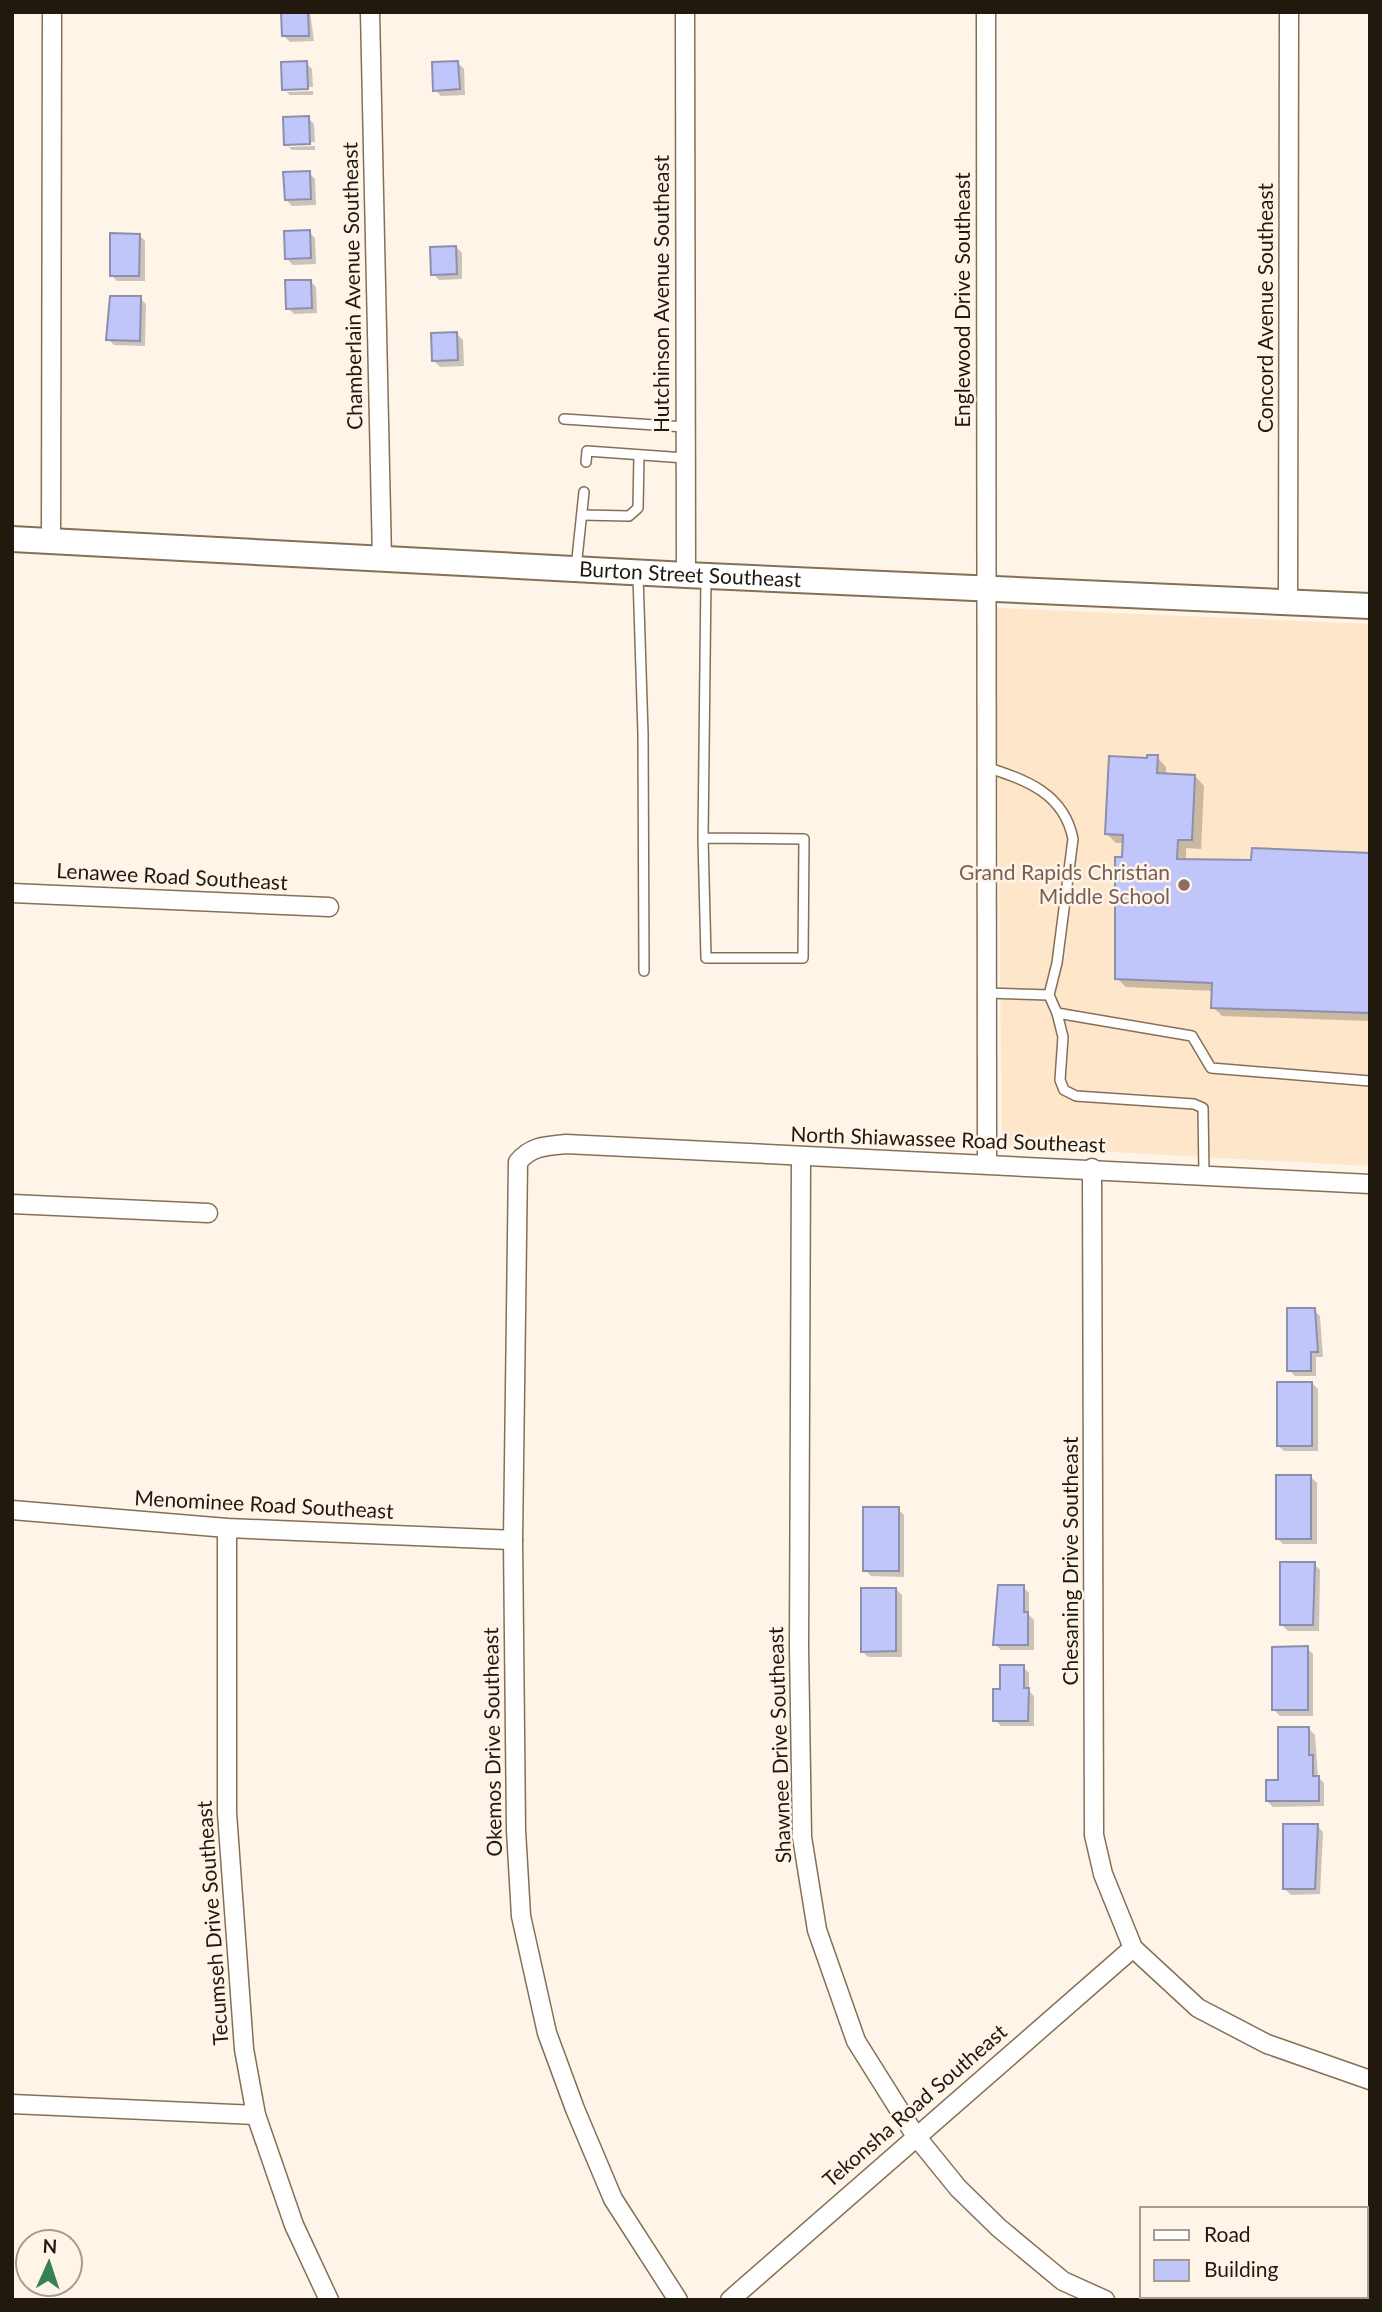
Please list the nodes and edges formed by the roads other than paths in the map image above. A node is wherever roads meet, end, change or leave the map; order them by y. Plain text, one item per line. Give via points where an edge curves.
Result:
1 (52, 12) edge
2 (370, 12) edge
3 (685, 12) edge
4 (986, 12) edge
5 (1289, 12) edge
6 (564, 419) dead end
7 (685, 427) junction
8 (639, 454) junction
9 (685, 458) junction
10 (586, 462) dead end
11 (584, 492) dead end
12 (582, 515) junction
13 (12, 539) edge
14 (51, 541) junction
15 (382, 559) junction
16 (576, 569) junction
17 (638, 573) junction
18 (696, 575) junction
19 (986, 588) junction
20 (1288, 603) junction
21 (1370, 606) edge
22 (986, 767) junction
23 (703, 838) junction
24 (12, 893) edge
25 (329, 907) dead end
26 (644, 971) dead end
27 (986, 993) junction
28 (1049, 995) junction
29 (1057, 1013) junction
30 (1370, 1082) edge
31 (526, 1152) joint
32 (801, 1158) junction
33 (986, 1164) junction
34 (1092, 1168) junction
35 (1204, 1174) junction
36 (1370, 1184) edge
37 (12, 1204) edge
38 (208, 1213) dead end
39 (12, 1510) edge
40 (227, 1528) junction
41 (513, 1540) junction
42 (1133, 1948) junction
43 (1370, 2080) edge
44 (12, 2104) edge
45 (256, 2116) junction
46 (915, 2135) junction
47 (328, 2299) edge
48 (678, 2300) edge
49 (730, 2300) edge
50 (1105, 2300) edge

1 - 14 street
2 - 15 street, Chamberlain Avenue Southeast
3 - 7 street, Hutchinson Avenue Southeast
4 - 19 street, Englewood Drive Southeast
5 - 20 street, Concord Avenue Southeast
6 - 7 lane
7 - 9 street, Hutchinson Avenue Southeast
8 - 9 lane
8 - 10 lane via 587,451
8 - 12 lane via 638,508 629,516
9 - 18 street, Hutchinson Avenue Southeast
11 - 12 lane
12 - 16 lane
13 - 14 main road, Burton Street Southeast
14 - 15 main road, Burton Street Southeast
15 - 16 main road, Burton Street Southeast
16 - 17 main road, Burton Street Southeast
17 - 18 main road, Burton Street Southeast
17 - 26 lane
18 - 19 main road, Burton Street Southeast
18 - 23 lane
19 - 20 main road, Burton Street Southeast
19 - 22 street
20 - 21 main road, Burton Street Southeast
22 - 27 street
22 - 28 lane via 1026,780 1049,795 1070,826 1073,839
23 - 23 lane via 804,838 803,958 706,958
24 - 25 street, Lenawee Road Southeast
27 - 28 lane
27 - 33 street
28 - 29 lane
29 - 30 lane via 1192,1036 1211,1068
29 - 35 lane via 1063,1037 1060,1080 1064,1090 1076,1096 1203,1108
31 - 32 street, North Shiawassee Road Southeast via 566,1144
31 - 41 street, Okemos Drive Southeast via 518,1162 516,1180
32 - 33 street, North Shiawassee Road Southeast
32 - 46 street, Shawnee Drive Southeast via 802,1838 817,1930 856,2041
33 - 34 street, North Shiawassee Road Southeast
34 - 35 street, North Shiawassee Road Southeast
34 - 42 street, Chesaning Drive Southeast via 1094,1835 1103,1874
35 - 36 street, North Shiawassee Road Southeast
37 - 38 street
39 - 40 street, Menominee Road Southeast
40 - 41 street, Menominee Road Southeast
40 - 45 street, Tecumseh Drive Southeast via 227,1813 244,2049
41 - 48 street, Okemos Drive Southeast via 521,1916 548,2033 575,2109 614,2199
42 - 43 street via 1198,2008 1267,2044
42 - 46 street, Tekonsha Road Southeast
44 - 45 street
45 - 47 street, Tecumseh Drive Southeast via 294,2225
46 - 49 street, Tekonsha Road Southeast
46 - 50 street, Shawnee Drive Southeast via 958,2188 999,2228 1063,2281

